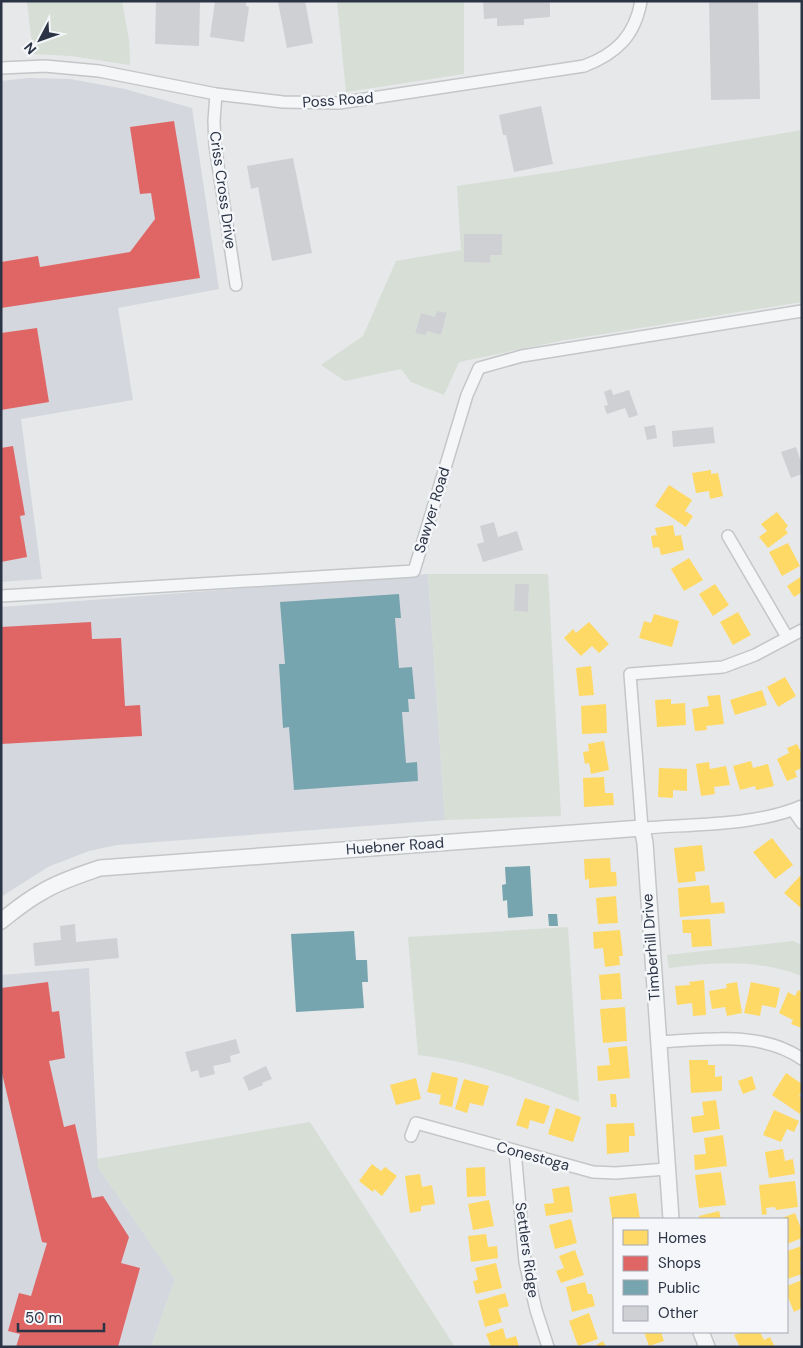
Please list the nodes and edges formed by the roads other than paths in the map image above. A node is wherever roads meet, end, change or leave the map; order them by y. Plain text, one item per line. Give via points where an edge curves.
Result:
1 (641, 1) edge
2 (1, 68) edge
3 (216, 94) junction
4 (236, 285) dead end
5 (802, 311) edge
6 (728, 536) dead end
7 (1, 596) edge
8 (802, 630) edge
9 (787, 637) junction
10 (797, 808) edge
11 (802, 823) edge
12 (642, 828) junction
13 (1, 921) edge
14 (658, 1042) junction
15 (802, 1060) edge
16 (411, 1136) dead end
17 (515, 1151) junction
18 (666, 1169) junction
19 (671, 1218) edge
20 (701, 1333) edge
21 (548, 1347) edge
22 (707, 1347) edge

1 - 3 street, Poss Road via 632,32 623,42 599,60 576,68 339,103 283,102
2 - 3 street, Poss Road via 45,66 104,71
3 - 4 street, Criss Cross Drive via 216,152
5 - 7 street, Sawyer Road via 522,356 479,368 467,395 414,572
6 - 9 street
8 - 9 street
9 - 12 street, Timberhill Drive via 755,655 723,667 630,674
10 - 11 street
10 - 12 street, Huebner Road via 752,820
12 - 13 street, Huebner Road via 100,868 42,892
12 - 14 street, Timberhill Drive
14 - 15 street via 760,1041 780,1047
14 - 18 street, Timberhill Drive
16 - 17 street, Conestoga via 416,1123
17 - 18 street, Conestoga via 593,1172
17 - 21 street, Settlers Ridge via 525,1262
18 - 19 street, Timberhill Drive
20 - 22 street

